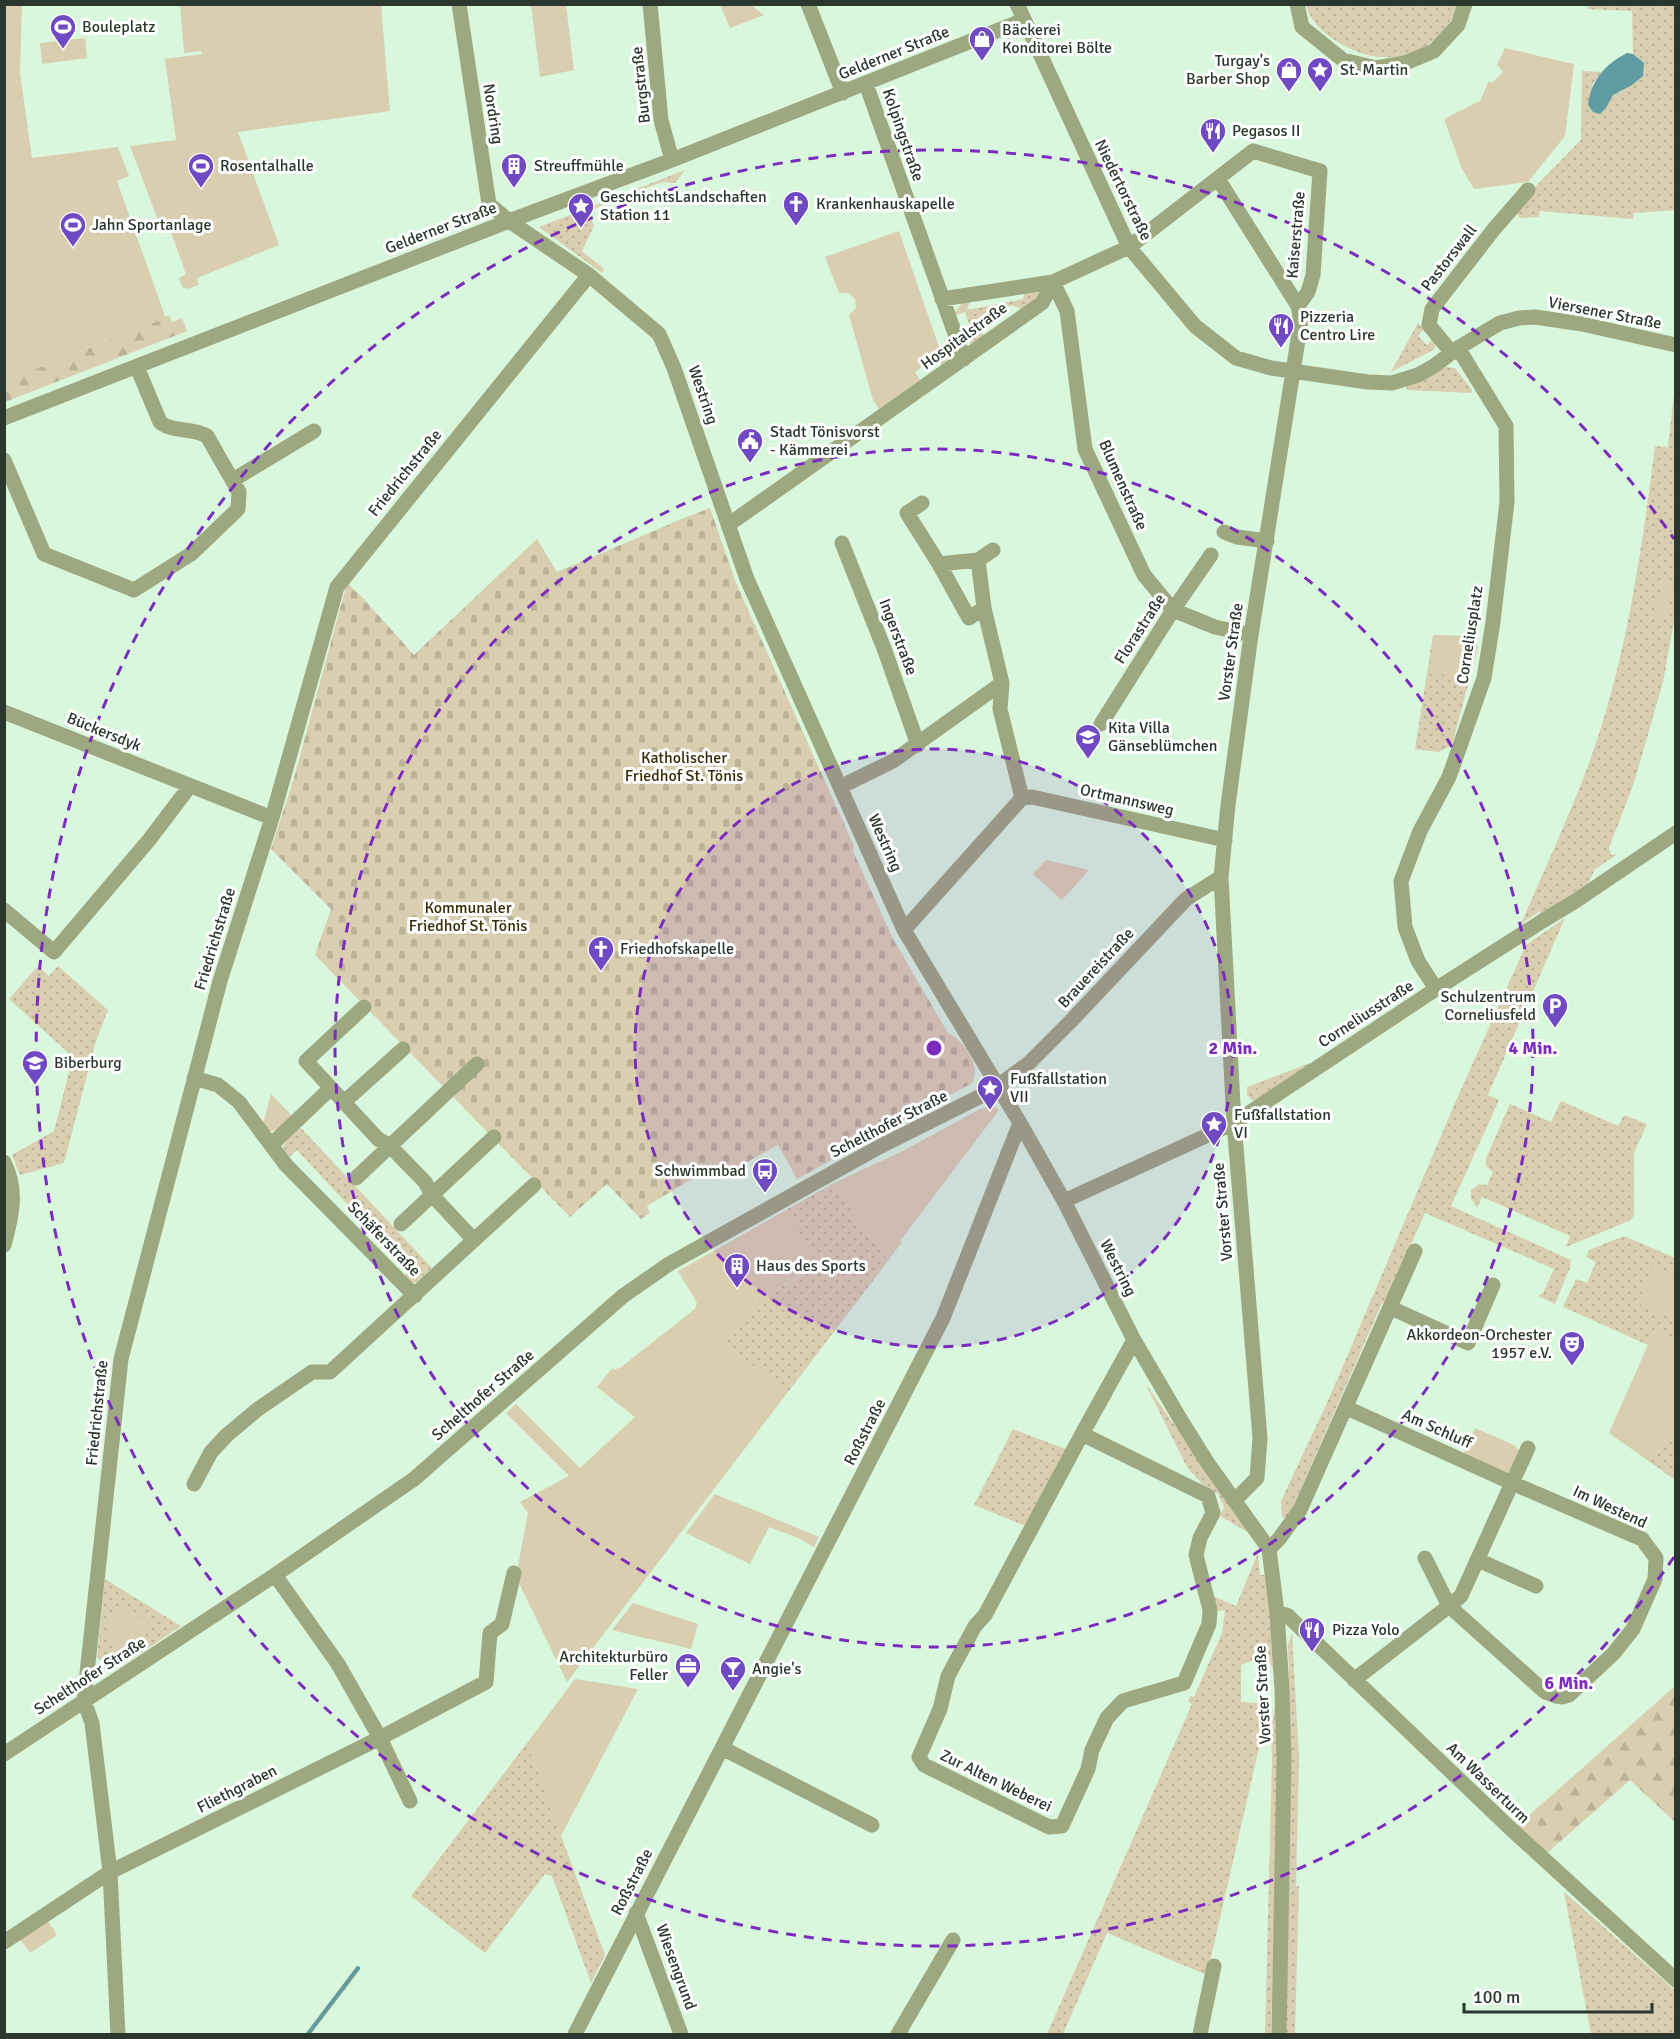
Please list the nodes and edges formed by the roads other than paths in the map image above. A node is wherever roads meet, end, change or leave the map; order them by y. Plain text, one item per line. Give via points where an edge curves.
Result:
1 (459, 4) edge
2 (650, 4) edge
3 (808, 4) edge
4 (1017, 4) edge
5 (1297, 4) edge
6 (1465, 4) edge
7 (1024, 20) junction
8 (867, 84) junction
9 (843, 93) junction
10 (672, 160) junction
11 (1218, 179) junction
12 (1528, 190) dead end
13 (509, 221) junction
14 (1128, 248) junction
15 (589, 276) junction
16 (1053, 282) junction
17 (942, 299) junction
18 (1298, 306) junction
19 (1676, 345) edge
20 (1455, 351) junction
21 (964, 359) junction
22 (137, 367) junction
23 (1293, 371) junction
24 (4, 418) edge
25 (314, 431) dead end
26 (4, 460) edge
27 (233, 480) junction
28 (922, 503) dead end
29 (728, 525) junction
30 (1224, 532) dead end
31 (1267, 541) junction
32 (842, 543) dead end
33 (993, 550) dead end
34 (1211, 555) dead end
35 (978, 560) junction
36 (939, 564) junction
37 (984, 608) junction
38 (1173, 610) junction
39 (1251, 634) junction
40 (1002, 683) junction
41 (4, 712) edge
42 (1101, 724) dead end
43 (918, 745) junction
44 (190, 786) junction
45 (840, 787) junction
46 (1022, 798) junction
47 (272, 819) junction
48 (1676, 833) edge
49 (1225, 840) junction
50 (1221, 877) junction
51 (4, 910) edge
52 (904, 930) junction
53 (1436, 989) junction
54 (364, 1007) dead end
55 (403, 1049) dead end
56 (477, 1064) dead end
57 (194, 1078) junction
58 (998, 1085) junction
59 (331, 1088) junction
60 (344, 1102) junction
61 (1020, 1123) junction
62 (1234, 1123) junction
63 (494, 1137) dead end
64 (271, 1145) junction
65 (390, 1146) junction
66 (4, 1162) edge
67 (356, 1178) dead end
68 (534, 1185) dead end
69 (432, 1195) junction
70 (1064, 1201) junction
71 (401, 1224) dead end
72 (474, 1240) junction
73 (4, 1245) edge
74 (1415, 1251) dead end
75 (1493, 1285) dead end
76 (415, 1296) junction
77 (1390, 1308) junction
78 (1134, 1340) junction
79 (1347, 1408) junction
80 (1082, 1434) junction
81 (1528, 1448) dead end
82 (1512, 1483) junction
83 (194, 1484) dead end
84 (1235, 1500) junction
85 (1269, 1549) junction
86 (1425, 1558) dead end
87 (1478, 1560) junction
88 (514, 1573) dead end
89 (275, 1575) junction
90 (1536, 1586) dead end
91 (1449, 1606) junction
92 (1277, 1613) junction
93 (1354, 1680) junction
94 (84, 1701) junction
95 (380, 1738) junction
96 (722, 1748) junction
97 (4, 1754) edge
98 (410, 1802) dead end
99 (872, 1825) dead end
100 (110, 1872) junction
101 (636, 1913) junction
102 (953, 1940) dead end
103 (4, 1942) edge
104 (1214, 1966) dead end
105 (1676, 1980) edge
106 (118, 2034) edge
107 (575, 2034) edge
108 (681, 2034) edge
109 (898, 2034) edge
110 (1200, 2034) edge
111 (1279, 2034) edge

1 - 13 street, Nordring via 489,204
2 - 10 street, Burgstraße via 661,120
3 - 9 street
4 - 7 street, Niedertorstraße
5 - 6 street via 1302,27 1343,60 1376,68 1405,63 1434,51 1458,25
7 - 8 street, Gelderner Straße
7 - 14 street, Niedertorstraße
8 - 9 street, Gelderner Straße
8 - 17 street, Kolpingstraße
9 - 10 street, Gelderner Straße
10 - 13 street, Gelderner Straße
11 - 14 street
11 - 18 street
11 - 18 street, Kaiserstraße via 1253,151 1320,171 1313,275
12 - 20 street, Pastorswall via 1432,309 1430,325
13 - 15 street, Westring
13 - 22 street, Gelderner Straße
14 - 16 street
14 - 23 street, Niedertorstraße via 1195,326 1236,358
15 - 29 street, Westring via 659,334
15 - 47 street, Friedrichstraße via 337,587
16 - 17 street
16 - 21 street, Hospitalstraße via 1042,303
16 - 38 street, Blumenstraße via 1067,311 1085,449 1144,575
17 - 21 street, Kolpingstraße
18 - 23 street, Kaiserstraße via 1300,321
19 - 20 street, Viersener Straße via 1535,317 1500,323
20 - 23 street, Viersener Straße via 1418,375 1392,383
20 - 53 street, Corneliusplatz via 1506,426 1507,502 1484,678 1449,777 1420,831 1401,881 1405,927
21 - 29 street, Hospitalstraße
22 - 24 street, Gelderner Straße
22 - 27 street via 160,422 167,428 207,436
23 - 31 street, Vorster Straße
25 - 27 street
26 - 27 street via 44,554 134,590 191,554 238,509 239,492
28 - 36 street via 907,513
29 - 45 street, Westring via 747,579
30 - 31 street
31 - 39 street, Vorster Straße
32 - 43 street, Ingerstraße
33 - 35 street
34 - 38 street, Florastraße
35 - 36 street
35 - 37 street
36 - 37 street via 969,618
37 - 40 street
38 - 39 street, Blumenstraße via 1215,627
38 - 42 street, Florastraße
39 - 49 street, Vorster Straße
40 - 43 street
40 - 46 street via 1000,709
41 - 44 street, Bückersdyk
43 - 45 street
44 - 47 street, Bückersdyk
44 - 51 street via 54,952
45 - 52 street, Westring
46 - 49 street, Ortmannsweg via 1032,796
46 - 52 street
47 - 57 street, Friedrichstraße via 220,981
48 - 53 street, Corneliusstraße
49 - 50 street, Vorster Straße
50 - 58 street, Brauereistraße via 1186,898 1029,1063
50 - 62 street, Vorster Straße
52 - 58 street, Westring
53 - 62 street, Corneliusstraße
54 - 59 street via 306,1061
55 - 60 street
56 - 65 street
57 - 64 street, Schäferstraße via 229,1092
57 - 94 street, Friedrichstraße via 120,1359
58 - 61 street, Westring
58 - 89 street, Schelthofer Straße via 660,1270 623,1296 414,1479
59 - 60 street
59 - 64 street
60 - 65 street
61 - 70 street, Westring
61 - 96 street, Roßstraße via 943,1318
62 - 70 street, Corneliusstraße
62 - 84 street, Vorster Straße via 1260,1438 1257,1478
63 - 69 street
64 - 76 street, Schäferstraße
65 - 67 street
65 - 69 street via 425,1182
66 - 73 street via 14,1193
68 - 72 street
69 - 71 street
69 - 72 street
70 - 78 street, Westring
72 - 76 street
74 - 77 street
75 - 77 street via 1468,1343
76 - 83 street, Schäferstraße via 330,1372 312,1372 227,1435 211,1452
77 - 79 street
78 - 80 street, Zur Alten Weberei
78 - 84 street, Westring via 1207,1462
79 - 82 street, Am Schluff
79 - 85 street via 1300,1510
80 - 80 street, Zur Alten Weberei via 1208,1496 1213,1513 1196,1555 1210,1610 1209,1624 1184,1683 1123,1701 1107,1718 1062,1826 1049,1827 924,1765 919,1756 940,1709 948,1676
81 - 82 street
82 - 87 street
82 - 91 street, Im Westend via 1642,1539 1656,1558 1655,1579 1633,1629 1575,1690 1563,1697 1551,1695 1537,1684
84 - 85 street, Vorster Straße
85 - 92 street, Vorster Straße
86 - 91 street, Im Westend
87 - 90 street
87 - 91 street via 1461,1596
88 - 95 street, Fliethgraben via 501,1624 490,1633 486,1682
89 - 94 street, Schelthofer Straße
89 - 95 street via 339,1664
91 - 93 street
92 - 93 street, Am Wasserturm via 1287,1615
92 - 111 street, Vorster Straße via 1284,1759
93 - 105 street, Am Wasserturm
94 - 97 street, Schelthofer Straße
94 - 100 street via 92,1723
95 - 98 street
95 - 100 street, Fliethgraben
96 - 99 street
96 - 101 street, Roßstraße
100 - 103 street, Fliethgraben
100 - 106 street
101 - 107 street, Roßstraße
101 - 108 street, Wiesengrund
102 - 109 street
104 - 110 street

